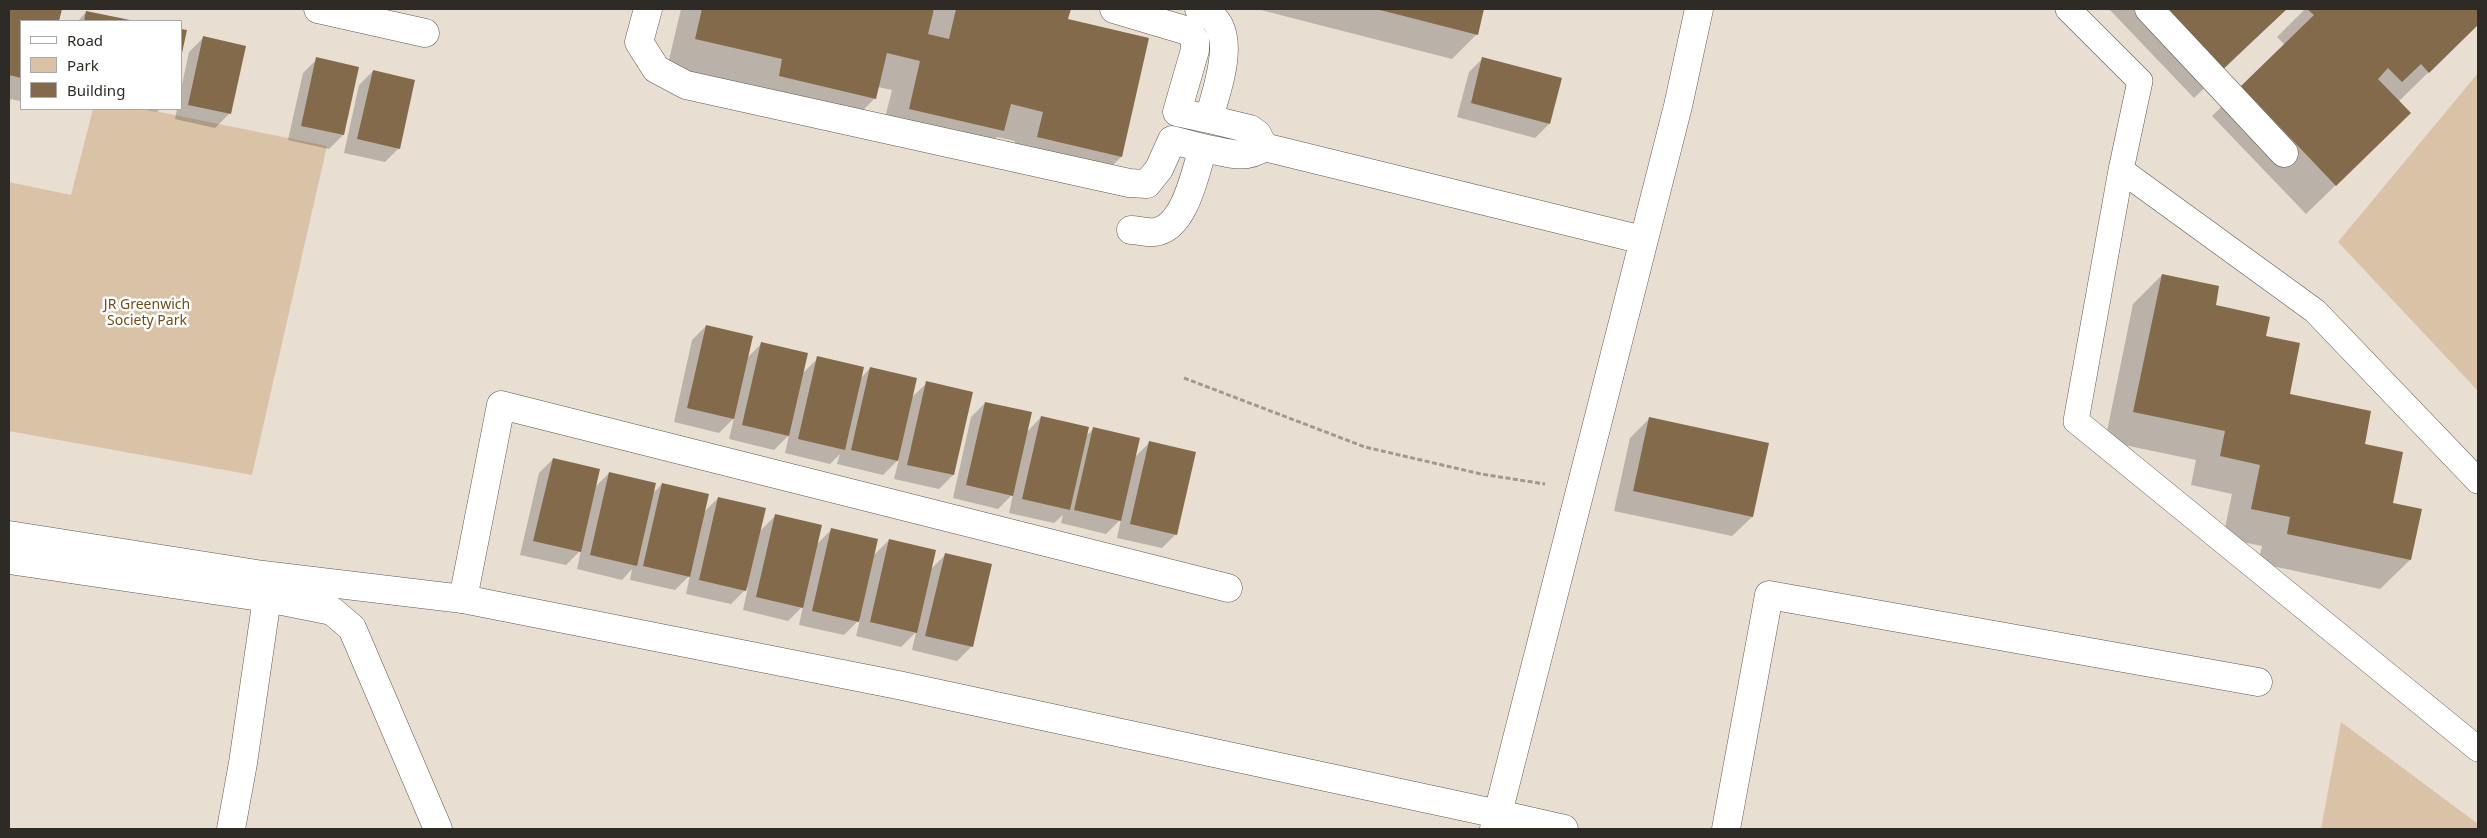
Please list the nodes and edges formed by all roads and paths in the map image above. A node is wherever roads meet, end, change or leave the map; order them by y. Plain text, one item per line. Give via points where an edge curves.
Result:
1 (318, 9) edge
2 (648, 9) edge
3 (1114, 9) edge
4 (1199, 9) edge
5 (1699, 9) edge
6 (2068, 9) edge
7 (2149, 9) edge
8 (426, 33) dead end
9 (1177, 112) junction
10 (1209, 119) junction
11 (1172, 140) junction
12 (1203, 148) junction
13 (1264, 148) junction
14 (2284, 153) dead end
15 (2121, 170) junction
16 (1131, 230) dead end
17 (1643, 240) junction
18 (1184, 378) dead end
19 (2478, 480) edge
20 (1579, 494) junction
21 (9, 535) edge
22 (9, 560) edge
23 (1228, 588) dead end
24 (267, 598) junction
25 (463, 599) junction
26 (2258, 682) dead end
27 (2478, 749) edge
28 (1496, 821) edge
29 (231, 829) edge
30 (438, 829) edge
31 (1564, 829) edge
32 (1726, 829) edge

1 - 8 street
2 - 11 street via 639,42 656,69 686,85 1129,183 1147,184 1159,169
3 - 9 street via 1188,31 1195,40
4 - 10 street via 1210,13 1221,28 1225,51
5 - 17 street
6 - 15 lane via 2140,81
7 - 14 street
9 - 10 street
9 - 11 street
10 - 13 street via 1250,129 1257,134
11 - 12 street
12 - 13 street via 1243,156
12 - 16 street via 1185,203 1171,226 1154,232
13 - 17 street
15 - 19 lane via 2314,311
15 - 27 lane via 2076,421
17 - 20 street
18 - 20 path via 1365,447 1480,474 1539,482
20 - 28 street
21 - 25 street via 263,575
22 - 24 street
23 - 25 street via 501,405
24 - 29 street
24 - 30 street via 332,611 352,628
25 - 28 street via 898,685
26 - 32 street via 1769,595
28 - 31 street

